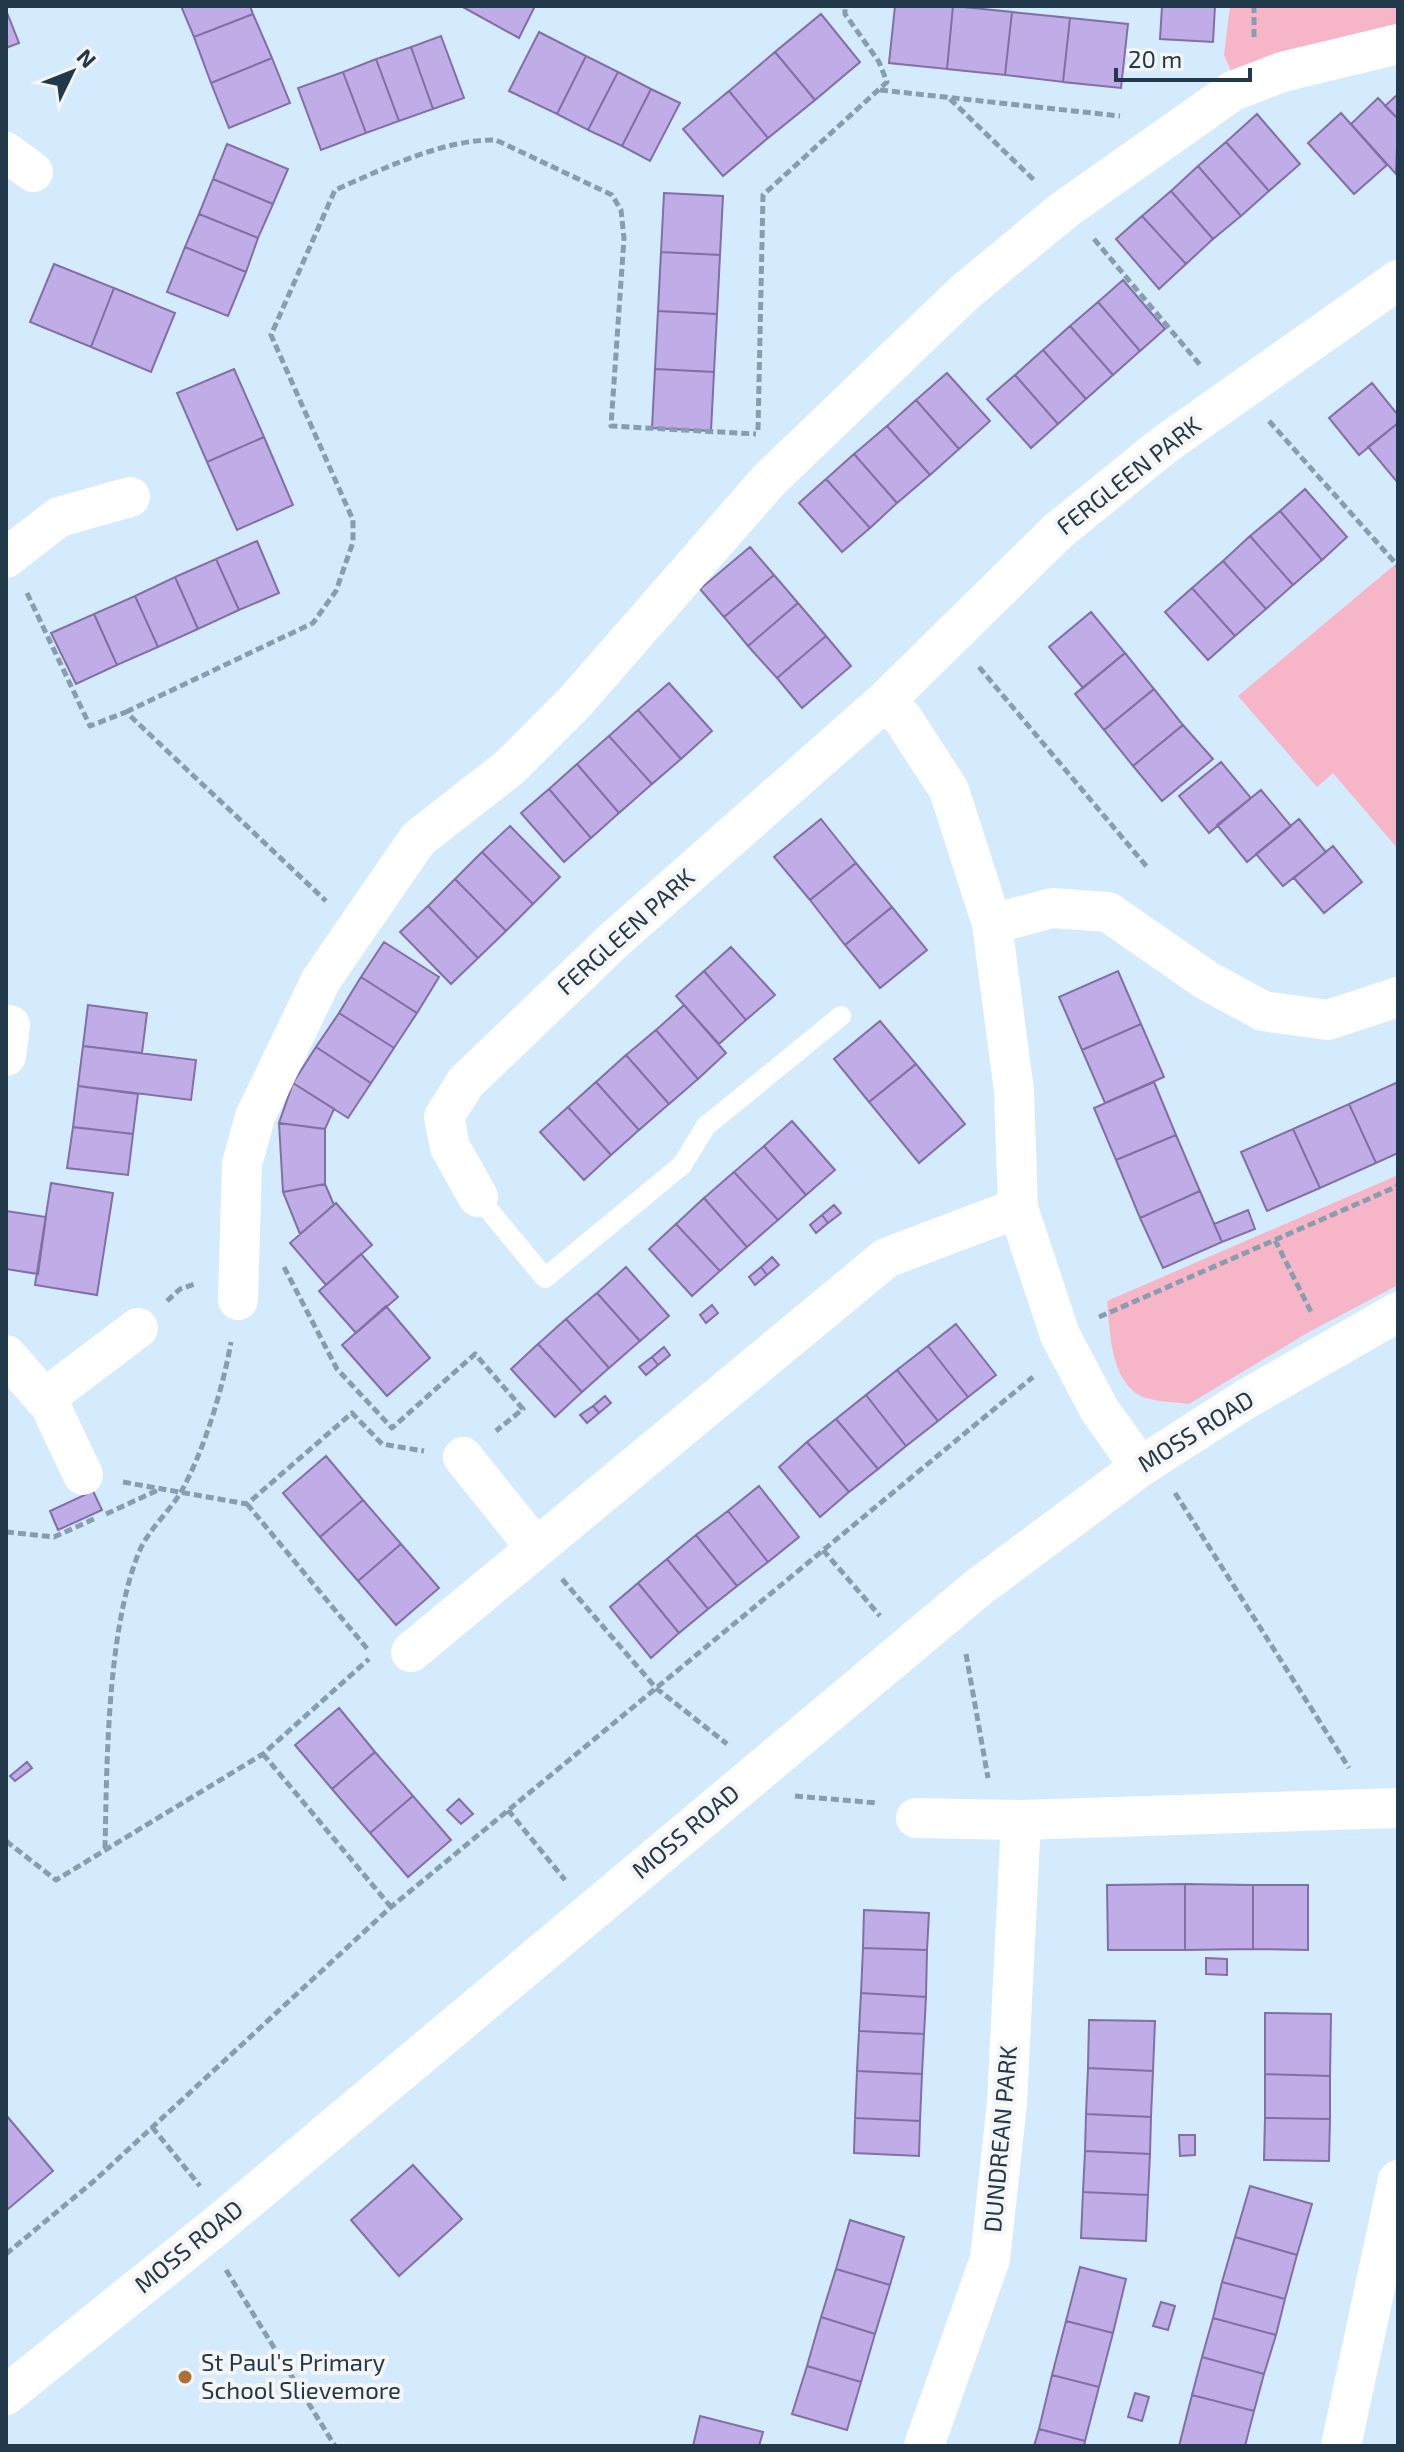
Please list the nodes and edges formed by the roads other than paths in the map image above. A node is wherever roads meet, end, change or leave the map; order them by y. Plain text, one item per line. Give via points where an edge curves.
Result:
1 (1398, 44) edge
2 (1398, 280) edge
3 (130, 497) dead end
4 (8, 557) edge
5 (885, 701) junction
6 (992, 924) junction
7 (1398, 997) edge
8 (841, 1016) dead end
9 (478, 1197) joint
10 (1018, 1208) junction
11 (238, 1284) road end
12 (1398, 1312) edge
13 (138, 1328) road end
14 (6, 1355) edge
15 (44, 1399) junction
16 (463, 1457) road end
17 (1147, 1462) junction
18 (83, 1475) road end
19 (535, 1549) junction
20 (411, 1652) dead end
21 (1386, 1808) edge
22 (916, 1818) road end
23 (1004, 1820) junction
24 (1398, 2180) edge
25 (6, 2395) edge
26 (924, 2446) edge
27 (1341, 2446) edge

1 - 11 street via 1282,72 1233,91 1066,209 965,292 768,481 575,702 510,767 418,839 321,980 255,1117 242,1164
2 - 5 street, FERGLEEN PARK via 1164,445 1058,531
3 - 4 street via 59,517
5 - 6 street via 903,719 949,790
5 - 9 street, FERGLEEN PARK via 613,941 465,1083 444,1117 450,1147
6 - 7 street via 1052,908 1108,912 1206,980 1263,1011 1328,1020
6 - 10 street via 1014,1091
8 - 9 lane via 706,1126 682,1165 545,1278
10 - 17 street via 1062,1343 1099,1409
10 - 19 street via 886,1258
12 - 17 street, MOSS ROAD
13 - 15 street
14 - 15 street
15 - 18 street
16 - 19 street
17 - 25 street, MOSS ROAD via 942,1618
19 - 20 street
21 - 23 street
22 - 23 street
23 - 26 street, DUNDREAN PARK via 1007,2103 990,2259
24 - 27 street

